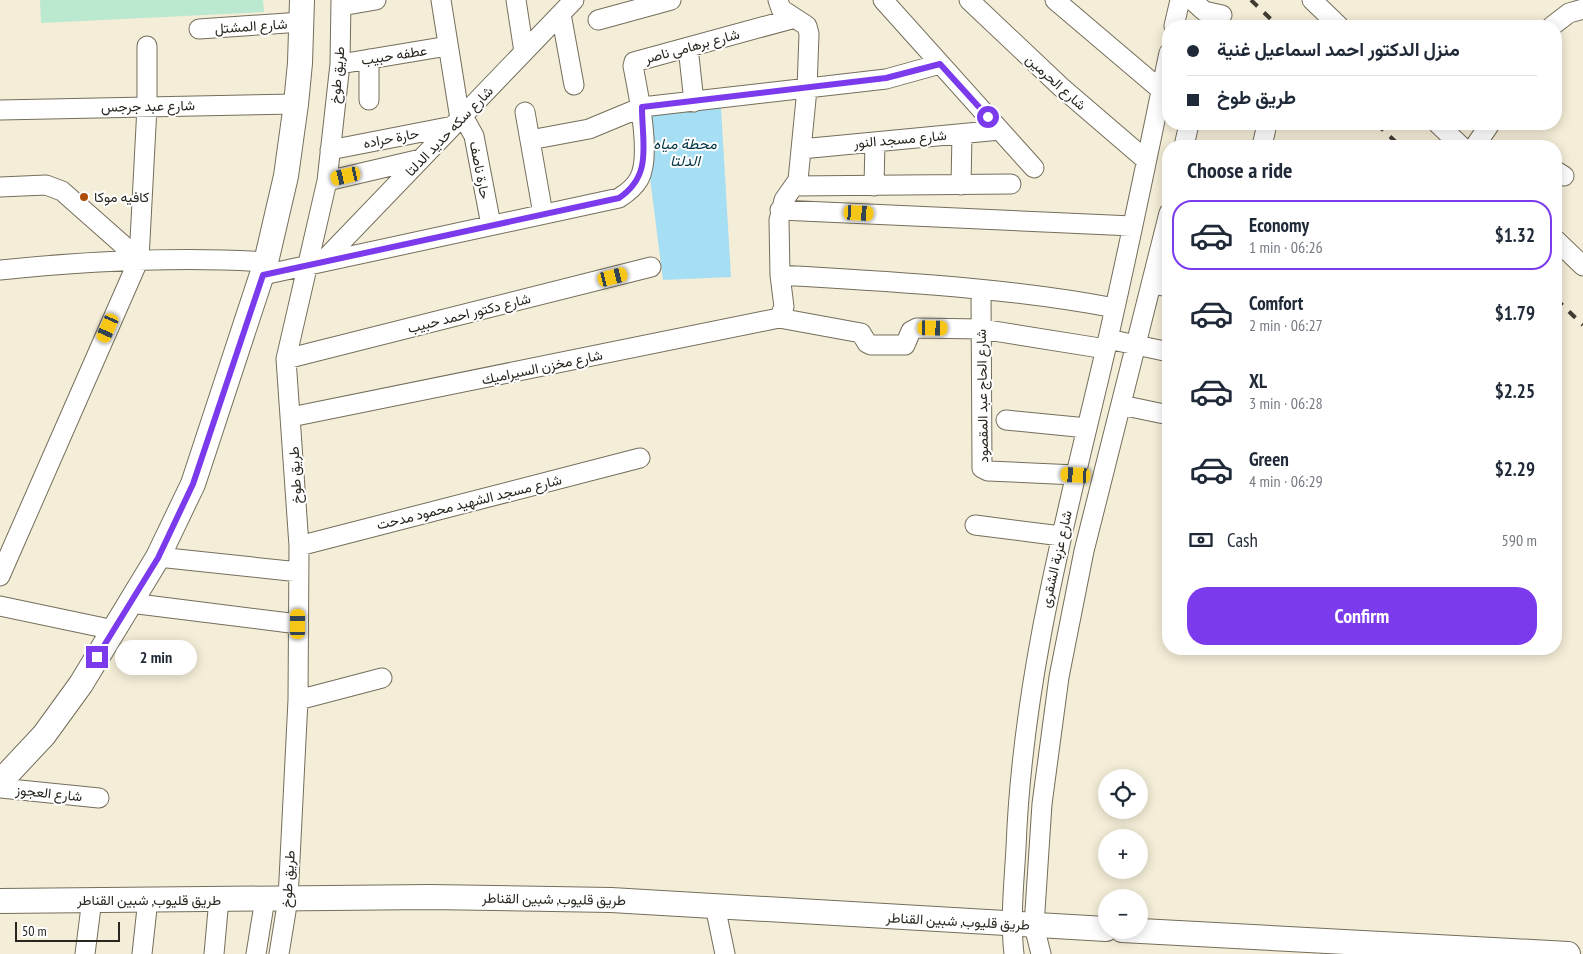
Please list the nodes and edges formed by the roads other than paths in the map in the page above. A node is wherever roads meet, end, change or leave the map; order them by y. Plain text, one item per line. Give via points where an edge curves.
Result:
1 (376, 0) edge
2 (441, 0) edge
3 (516, 0) edge
4 (574, 0) edge
5 (669, 0) edge
6 (778, 0) edge
7 (883, 0) edge
8 (970, 0) edge
9 (1055, 0) edge
10 (1180, 0) edge
11 (1192, 0) edge
12 (1312, 0) edge
13 (341, 3) edge
14 (558, 7) edge
15 (1583, 9) edge
16 (302, 11) edge
17 (795, 18) junction
18 (1215, 19) edge
19 (598, 20) dead end
20 (1175, 20) edge
21 (1333, 20) edge
22 (1559, 20) edge
23 (199, 29) dead end
24 (148, 46) dead end
25 (448, 46) junction
26 (688, 47) junction
27 (524, 52) junction
28 (369, 59) junction
29 (340, 64) junction
30 (940, 64) junction
31 (574, 84) dead end
32 (1162, 85) edge
33 (807, 89) junction
34 (1161, 90) junction
35 (369, 100) dead end
36 (694, 102) junction
37 (296, 104) junction
38 (147, 106) junction
39 (642, 107) junction
40 (0, 110) edge
41 (525, 112) dead end
42 (458, 121) junction
43 (1000, 130) junction
44 (1444, 130) edge
45 (962, 134) junction
46 (530, 140) junction
47 (1455, 140) edge
48 (875, 142) junction
49 (801, 148) junction
50 (330, 150) junction
51 (421, 159) junction
52 (1146, 160) junction
53 (1034, 168) dead end
54 (326, 181) junction
55 (1011, 184) dead end
56 (960, 185) junction
57 (795, 186) junction
58 (874, 186) junction
59 (0, 187) edge
60 (780, 210) junction
61 (543, 214) junction
62 (491, 225) junction
63 (1132, 226) junction
64 (1562, 246) edge
65 (139, 259) junction
66 (315, 263) junction
67 (1583, 266) edge
68 (651, 267) dead end
69 (264, 269) junction
70 (1162, 269) edge
71 (0, 270) edge
72 (780, 275) junction
73 (1160, 285) edge
74 (981, 290) junction
75 (1115, 308) junction
76 (782, 312) junction
77 (981, 329) junction
78 (1107, 344) junction
79 (1136, 345) junction
80 (1162, 351) edge
81 (286, 360) junction
82 (1121, 405) junction
83 (1162, 414) edge
84 (292, 417) junction
85 (1006, 420) dead end
86 (1087, 428) junction
87 (640, 458) dead end
88 (1076, 475) junction
89 (974, 525) dead end
90 (1061, 536) junction
91 (299, 546) junction
92 (158, 558) junction
93 (299, 572) junction
94 (0, 576) edge
95 (130, 603) junction
96 (0, 606) edge
97 (298, 624) junction
98 (114, 630) junction
99 (382, 678) dead end
100 (298, 700) junction
101 (0, 782) edge
102 (0, 788) edge
103 (98, 798) dead end
104 (92, 899) junction
105 (148, 899) junction
106 (219, 899) junction
107 (277, 899) junction
108 (0, 901) edge
109 (715, 906) junction
110 (1023, 925) junction
111 (1098, 929) edge
112 (1148, 931) edge
113 (85, 954) edge
114 (142, 954) edge
115 (214, 954) edge
116 (256, 954) edge
117 (279, 954) edge
118 (725, 954) edge
119 (1014, 954) edge
120 (1040, 954) edge
121 (1568, 954) edge

1 - 13 street
2 - 25 street, حارة ناصف
3 - 27 street
4 - 14 street, شارع سكه حديد الدلتا
5 - 19 street
6 - 17 street via 781,9
7 - 30 street
8 - 52 street, شارع الحرمين via 1032,61
9 - 34 street
10 - 20 street
11 - 18 street
12 - 21 street
13 - 29 street, طريق طوخ
14 - 27 street, شارع سكه حديد الدلتا via 543,33
14 - 31 street
15 - 22 street via 1568,13
16 - 23 street, شارع المشتل
16 - 37 main road
17 - 26 street, شارع برهامى ناصر
17 - 33 street via 809,30
24 - 38 street
25 - 28 street, عطفه حبيب
25 - 42 street, حارة ناصف
26 - 36 street
26 - 39 street, شارع برهامى ناصر via 634,62
27 - 42 street, شارع سكه حديد الدلتا
28 - 29 street, عطفه حبيب
28 - 35 street
29 - 50 street, طريق طوخ
30 - 33 street via 886,78
30 - 43 street
32 - 34 street, شارع عزبة الشقرى
33 - 36 street
33 - 49 street
34 - 52 street, شارع عزبة الشقرى
36 - 39 street
37 - 38 street, شارع عبد جرجس
37 - 69 main road via 286,176
38 - 40 street, شارع عبد جرجس
38 - 65 street
39 - 46 street via 588,129
39 - 61 street via 643,164 631,190 619,198
41 - 46 street
42 - 50 street, حارة حراده
42 - 51 street, شارع سكه حديد الدلتا
42 - 62 street, حارة ناصف via 474,136
43 - 45 street, شارع مسجد النور
43 - 53 street
44 - 47 street
45 - 48 street, شارع مسجد النور
45 - 56 street
46 - 61 street
48 - 49 street, شارع مسجد النور
48 - 58 street
49 - 57 street
50 - 54 street, طريق طوخ
51 - 54 street
51 - 66 street, شارع سكه حديد الدلتا
52 - 63 street, شارع عزبة الشقرى
54 - 66 street, طريق طوخ
55 - 56 street
56 - 58 street
57 - 58 street
57 - 60 street
59 - 65 street via 46,184 62,191
60 - 63 street
60 - 72 street
61 - 62 street
62 - 66 street
63 - 75 street, شارع عزبة الشقرى
64 - 67 street
65 - 69 street via 204,258
65 - 71 street
65 - 94 street
66 - 69 street
66 - 81 street, طريق طوخ
68 - 81 street, شارع دكتور احمد حبيب
69 - 92 main road via 193,484
70 - 73 street, شارع عزبة الشقرى
72 - 74 street
72 - 76 street
73 - 79 street, شارع عزبة الشقرى
74 - 75 street
74 - 77 street, شارع الحاج عبد المقصود
75 - 78 street, شارع عزبة الشقرى
76 - 77 street via 861,333 872,345 905,345 911,331 917,328
76 - 84 street, شارع مخزن السيراميك
77 - 78 street
77 - 88 street, شارع الحاج عبد المقصود via 982,468 988,471
78 - 79 street
78 - 86 street, شارع عزبة الشقرى
79 - 80 street
79 - 82 street, شارع عزبة الشقرى
81 - 84 street, طريق طوخ
82 - 83 street
82 - 110 street, شارع عزبة الشقرى via 1084,551 1059,677
84 - 91 street, طريق طوخ
85 - 86 street
86 - 88 street, شارع عزبة الشقرى
87 - 91 street, شارع مسجد الشهيد محمود مدحت
88 - 90 street, شارع عزبة الشقرى
89 - 90 street
90 - 110 street, شارع عزبة الشقرى via 1024,732 1018,798
91 - 93 street, طريق طوخ
92 - 93 street
92 - 95 main road
93 - 97 street, طريق طوخ
95 - 97 street
95 - 98 main road
96 - 98 street
97 - 100 street, طريق طوخ
98 - 101 main road via 44,735
99 - 100 street
100 - 107 street, طريق طوخ
102 - 103 street, شارع العجوز
104 - 105 main road, طريق قليوب, شبين القناطر
104 - 108 main road, طريق قليوب, شبين القناطر
104 - 113 street
105 - 106 main road, طريق قليوب, شبين القناطر
105 - 114 street
106 - 107 main road, طريق قليوب, شبين القناطر
106 - 115 street
107 - 109 main road, طريق قليوب, شبين القناطر via 506,897
107 - 116 street, طريق طوخ
107 - 117 street, طريق طوخ
109 - 110 main road, طريق قليوب, شبين القناطر
109 - 118 street
110 - 111 main road, طريق قليوب, شبين القناطر
110 - 119 street, شارع عزبة الشقرى
110 - 120 street, شارع عزبة الشقرى
112 - 121 main road

